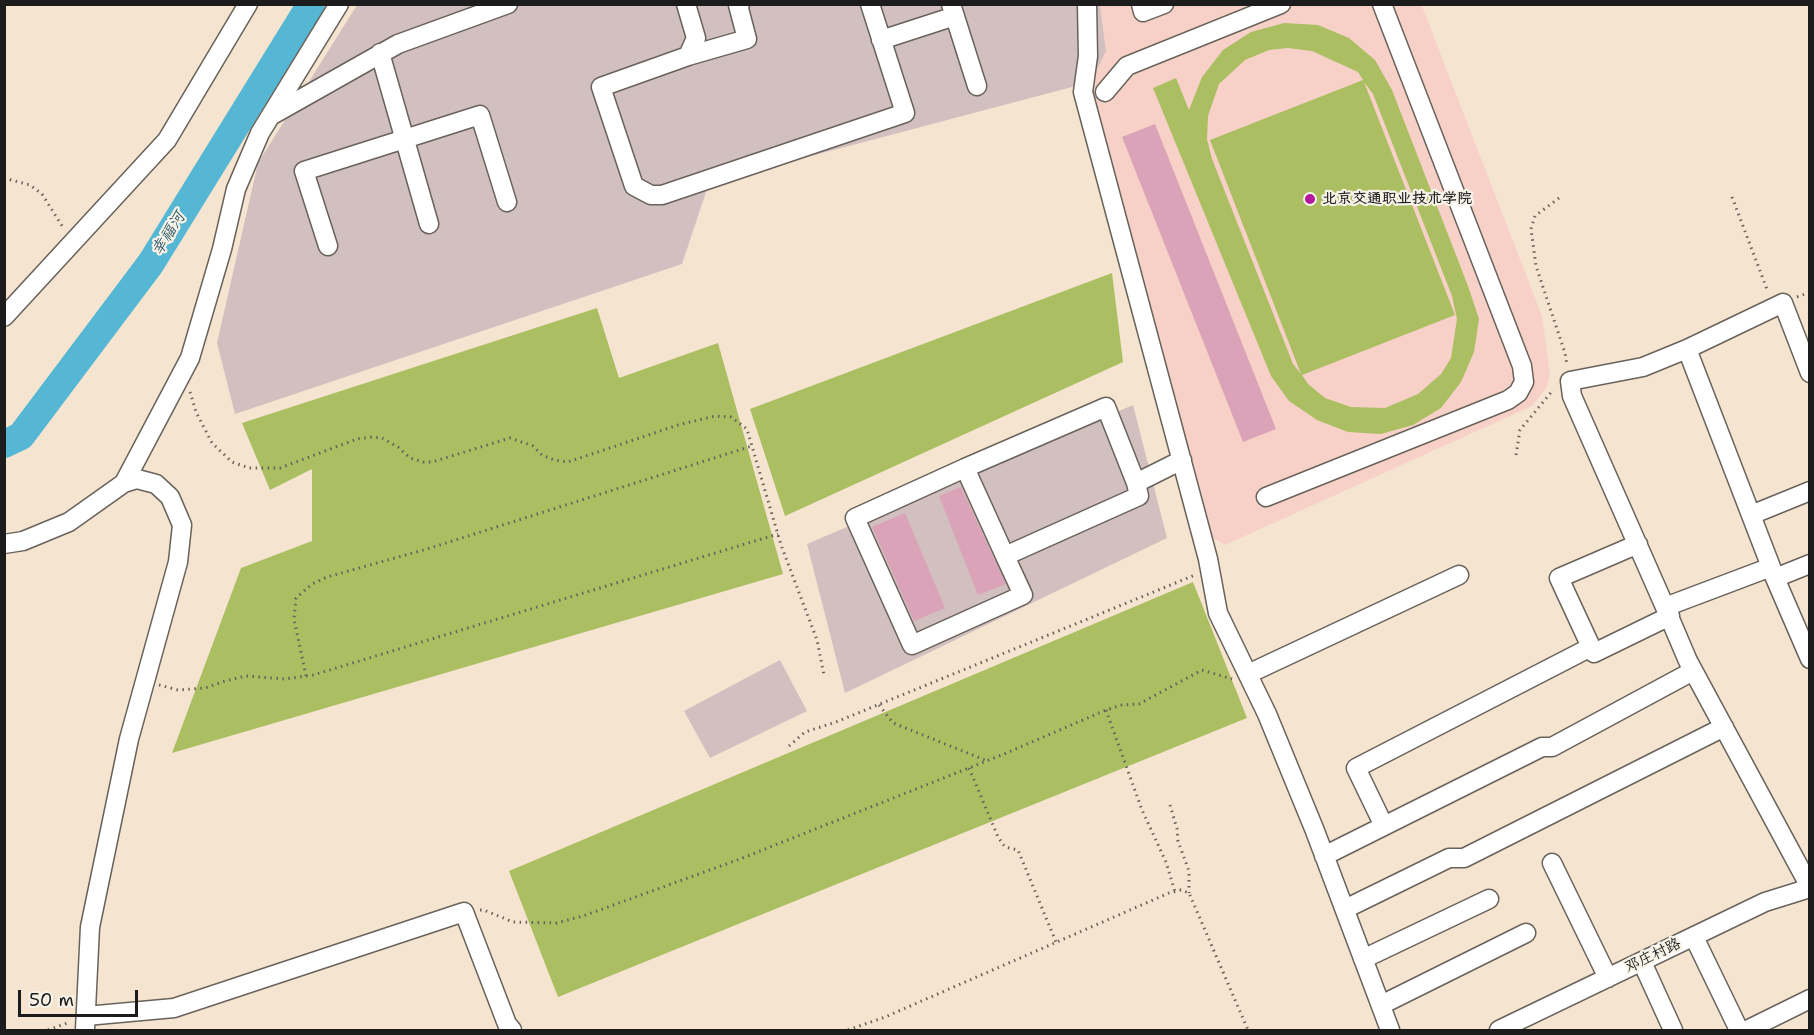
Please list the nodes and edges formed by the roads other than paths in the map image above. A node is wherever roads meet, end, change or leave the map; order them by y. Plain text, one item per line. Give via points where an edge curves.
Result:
1 (248, 4) edge
2 (339, 4) edge
3 (508, 4) edge
4 (686, 4) edge
5 (740, 4) edge
6 (870, 4) edge
7 (1087, 4) edge
8 (1141, 4) edge
9 (1164, 4) edge
10 (1281, 4) edge
11 (1382, 4) edge
12 (953, 10) edge
13 (881, 40) junction
14 (380, 53) junction
15 (688, 56) junction
16 (977, 86) dead end
17 (1105, 92) dead end
18 (270, 117) junction
19 (405, 139) junction
20 (507, 202) dead end
21 (429, 224) dead end
22 (328, 246) dead end
23 (4, 317) edge
24 (1687, 349) junction
25 (1809, 372) edge
26 (1182, 460) junction
27 (965, 468) junction
28 (124, 483) junction
29 (1136, 483) junction
30 (1809, 491) edge
31 (1266, 497) dead end
32 (1751, 515) junction
33 (4, 544) edge
34 (1638, 544) junction
35 (1005, 556) junction
36 (1809, 564) edge
37 (1773, 573) junction
38 (1459, 576) dead end
39 (1668, 612) junction
40 (1590, 647) junction
41 (1809, 659) edge
42 (1694, 671) junction
43 (1248, 674) junction
44 (1724, 727) junction
45 (1384, 826) junction
46 (1324, 856) junction
47 (1552, 863) dead end
48 (1809, 887) edge
49 (1489, 899) dead end
50 (1345, 909) junction
51 (1526, 933) dead end
52 (1694, 937) junction
53 (1363, 959) junction
54 (1642, 962) junction
55 (1608, 978) junction
56 (1809, 999) edge
57 (1381, 1005) junction
58 (86, 1023) edge
59 (512, 1030) edge
60 (1390, 1030) edge
61 (1499, 1030) edge
62 (1673, 1030) edge
63 (1739, 1030) edge
64 (1747, 1030) edge

1 - 23 street via 167,140
2 - 18 street
3 - 14 street
4 - 15 street via 696,38
5 - 15 street via 747,39
6 - 13 street
7 - 26 street via 1088,56 1083,92
8 - 9 street via 1143,12
10 - 17 street via 1127,66
11 - 31 street via 1522,366 1524,382 1508,400
12 - 13 street
12 - 16 street
13 - 15 street via 905,113 662,195 651,195 634,186 601,87
14 - 18 street
14 - 19 street
18 - 28 street via 236,189 190,358
19 - 20 street via 480,115
19 - 21 street
19 - 22 street via 304,171
24 - 25 street via 1783,303
24 - 32 street
24 - 34 street via 1642,367 1570,381 1572,396
26 - 29 street
26 - 43 street via 1218,613
27 - 29 street via 1106,407
27 - 35 street
27 - 35 street via 855,518 912,645 1023,595
28 - 33 street via 69,522 23,541
28 - 58 street via 137,479 156,484 170,497 182,525 178,562 129,739 90,927
29 - 35 street via 1139,496
30 - 32 street
32 - 37 street
34 - 39 street
34 - 40 street via 1559,578
36 - 37 street
37 - 39 street
37 - 41 street
38 - 43 street
39 - 40 street via 1594,653
39 - 42 street
40 - 45 street via 1356,768
42 - 44 street
42 - 45 street via 1552,747 1542,747
43 - 46 street
44 - 48 street
44 - 50 street via 1464,858 1449,858
45 - 46 street
46 - 50 street
47 - 55 street
48 - 52 street, 邓庄村路 via 1765,902
49 - 53 street
50 - 53 street
51 - 57 street
52 - 54 street, 邓庄村路
52 - 63 street
53 - 57 street
54 - 55 street, 邓庄村路
54 - 62 street
55 - 61 street, 邓庄村路
56 - 64 street
57 - 60 street
58 - 59 street via 174,1008 464,912

